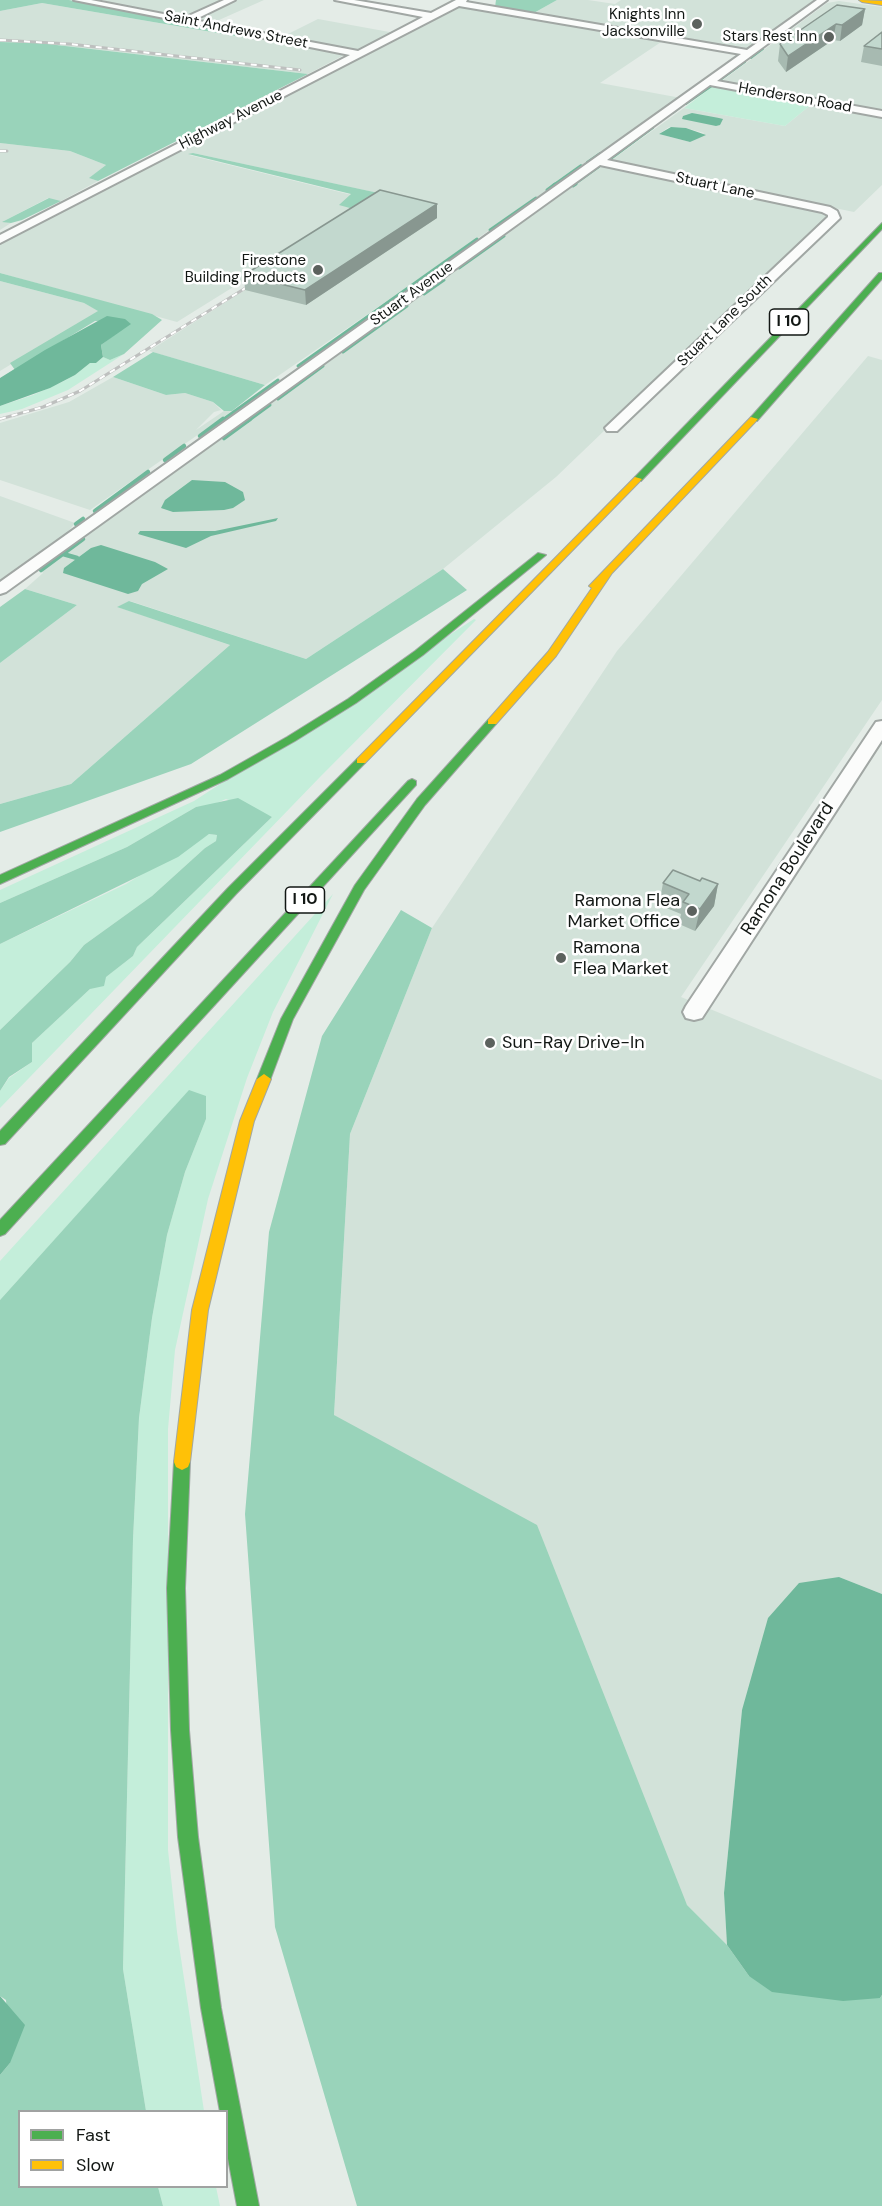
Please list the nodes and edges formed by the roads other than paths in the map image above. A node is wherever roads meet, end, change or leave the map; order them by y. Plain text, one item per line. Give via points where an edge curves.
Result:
1 (78, 0) edge
2 (231, 0) edge
3 (339, 0) edge
4 (824, 0) edge
5 (862, 0) edge
6 (460, 1) edge
7 (882, 3) edge
8 (431, 16) junction
9 (184, 21) junction
10 (750, 53) junction
11 (359, 54) junction
12 (709, 82) junction
13 (882, 114) edge
14 (597, 161) junction
15 (833, 213) joint
16 (882, 225) edge
17 (0, 240) edge
18 (882, 275) edge
19 (612, 428) dead end
20 (616, 502) junction
21 (609, 570) junction
22 (0, 589) edge
23 (544, 640) dead end
24 (882, 726) edge
25 (422, 772) dead end
26 (75, 848) junction
27 (0, 874) edge
28 (0, 880) edge
29 (694, 1012) dead end
30 (0, 1140) edge
31 (0, 1230) edge
32 (248, 2206) edge

1 - 9 street, Saint Andrews Street
2 - 9 street
3 - 8 street
4 - 10 street, Stuart Avenue
5 - 7 main road
6 - 8 street, Highway Avenue
6 - 10 street
8 - 11 street, Highway Avenue
9 - 11 street, Saint Andrews Street
10 - 12 street, Stuart Avenue
11 - 17 street, Highway Avenue
12 - 13 street, Henderson Road
12 - 14 street, Stuart Avenue
14 - 15 street, Stuart Lane
14 - 22 street, Stuart Avenue
15 - 19 street, Stuart Lane South via 834,218
16 - 20 main road, I 10
18 - 21 main road, I 10 via 756,417
20 - 26 main road via 581,524 352,701 224,777
20 - 30 main road, I 10 via 232,891
21 - 23 main road, I 10
21 - 32 main road via 552,654 421,802 358,888 287,1019 247,1122 222,1211 190,1381 176,1588 188,1837 211,2008
24 - 29 street, Ramona Boulevard
25 - 31 main road, I 10
26 - 27 main road
26 - 28 main road

